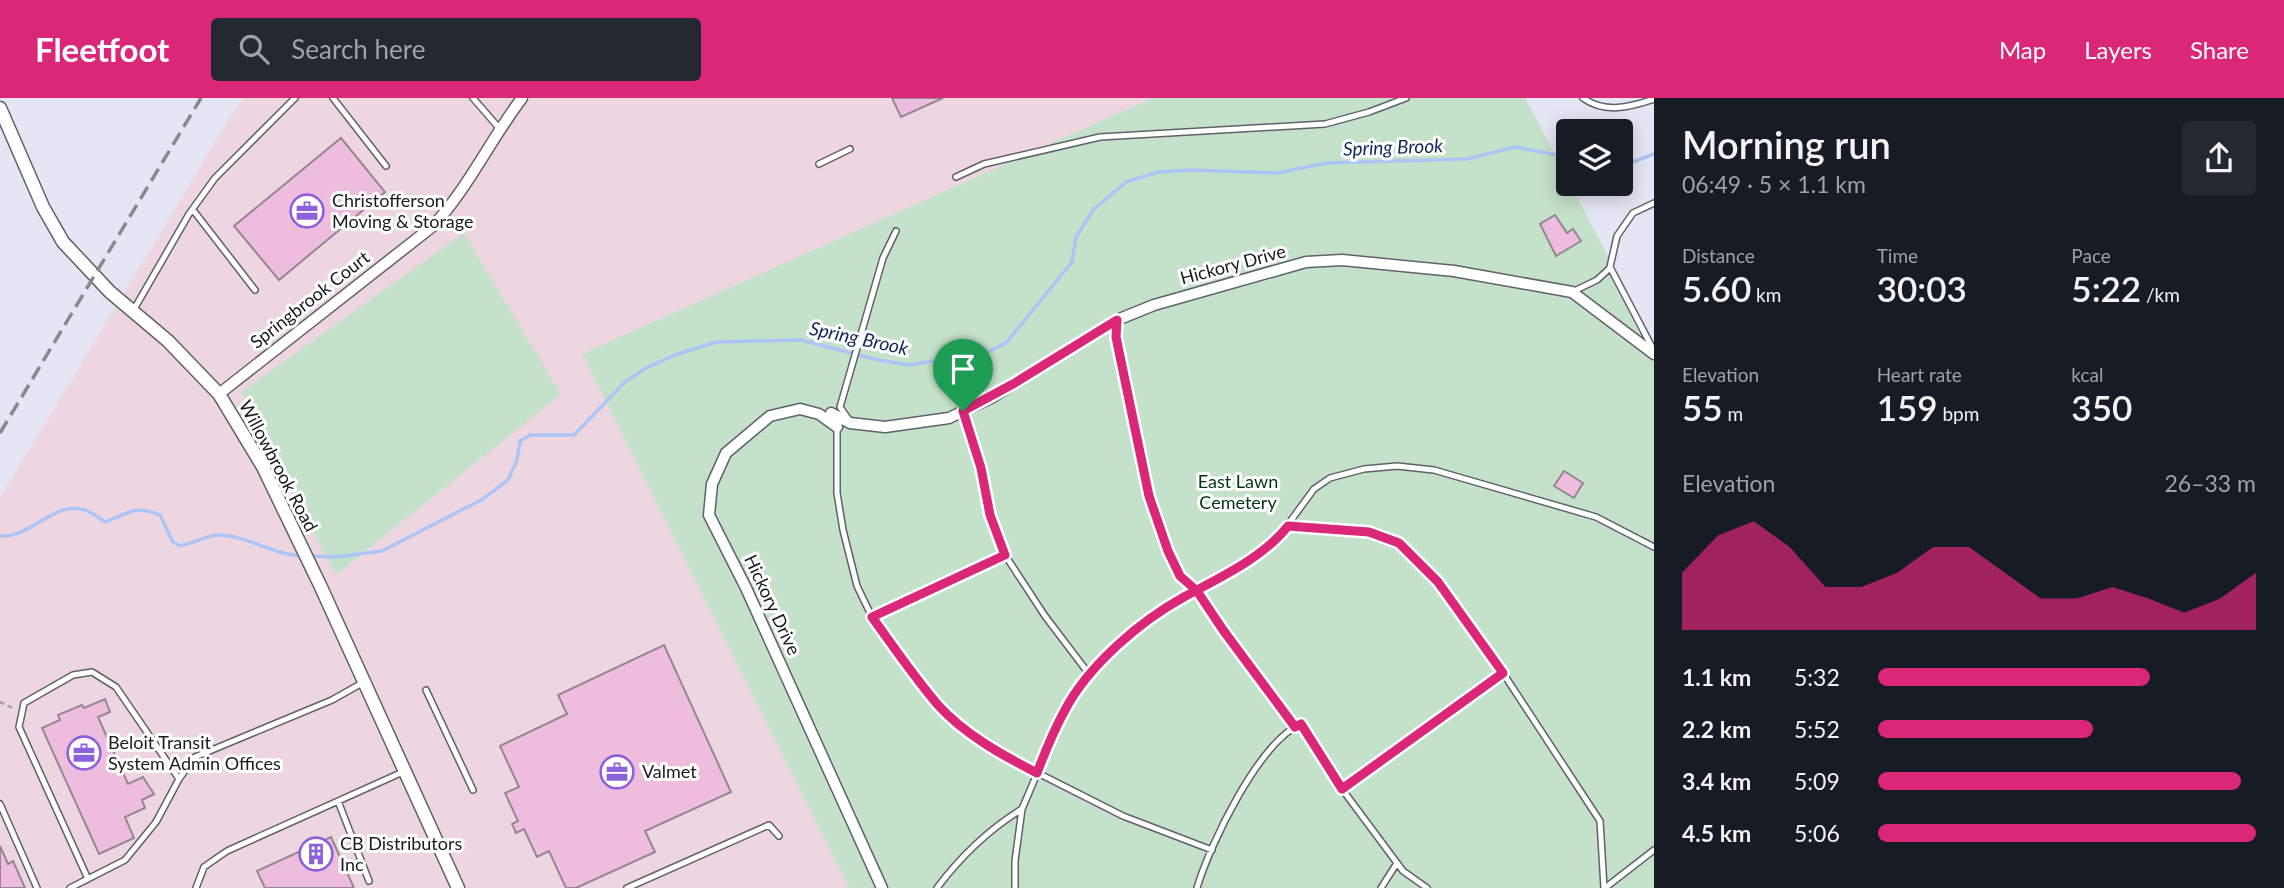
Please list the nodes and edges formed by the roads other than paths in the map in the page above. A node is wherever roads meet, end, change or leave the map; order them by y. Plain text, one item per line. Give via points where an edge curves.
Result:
1 (295, 98) edge
2 (332, 98) edge
3 (473, 98) edge
4 (522, 98) edge
5 (1406, 98) edge
6 (1583, 98) edge
7 (1654, 99) edge
8 (0, 108) edge
9 (499, 128) junction
10 (849, 149) dead end
11 (819, 164) dead end
12 (386, 166) dead end
13 (956, 177) dead end
14 (1654, 203) edge
15 (192, 209) junction
16 (896, 231) dead end
17 (1610, 268) dead end
18 (255, 290) dead end
19 (1572, 292) junction
20 (133, 311) junction
21 (1117, 320) junction
22 (1654, 353) edge
23 (219, 394) junction
24 (963, 411) junction
25 (831, 413) dead end
26 (850, 423) junction
27 (837, 427) joint
28 (1288, 526) junction
29 (1654, 547) edge
30 (1005, 555) junction
31 (1197, 591) junction
32 (872, 617) junction
33 (1503, 673) junction
34 (1089, 674) junction
35 (364, 682) junction
36 (426, 690) dead end
37 (1295, 727) junction
38 (405, 771) junction
39 (1037, 773) junction
40 (179, 779) junction
41 (1342, 789) junction
42 (473, 790) dead end
43 (338, 801) junction
44 (0, 804) edge
45 (1022, 808) junction
46 (779, 836) dead end
47 (1212, 850) junction
48 (1654, 850) edge
49 (1397, 863) junction
50 (89, 879) junction
51 (369, 881) dead end
52 (38, 887) edge
53 (70, 888) edge
54 (196, 888) edge
55 (458, 888) edge
56 (627, 888) edge
57 (882, 888) edge
58 (937, 888) edge
59 (1015, 888) edge
60 (1197, 888) edge
61 (1381, 888) edge
62 (1427, 888) edge
63 (1604, 888) edge

1 - 15 lane via 215,178
2 - 12 lane
3 - 9 lane
4 - 9 street, Springbrook Court
5 - 13 lane via 1325,124 1100,138 984,164
6 - 7 lane via 1594,106 1628,108
8 - 20 street, Willowbrook Road via 62,242
9 - 23 street, Springbrook Court via 433,226
10 - 11 lane
14 - 22 lane via 1633,213 1617,236 1610,267
15 - 18 lane
15 - 20 lane
16 - 26 lane via 883,258 840,407
17 - 19 lane
19 - 21 street, Hickory Drive via 1454,271 1342,260 1306,262
19 - 22 street, Hickory Drive
20 - 23 street, Willowbrook Road
21 - 24 street, Hickory Drive
21 - 31 lane via 1116,337 1154,514 1180,576
23 - 35 street, Willowbrook Road via 263,467
24 - 26 street, Hickory Drive via 950,418 885,427
24 - 30 lane
25 - 26 street, Hickory Drive
27 - 32 lane via 837,492 843,530
27 - 57 street, Hickory Drive via 819,414 800,409 770,416 726,453 712,484 709,514
28 - 29 lane via 1314,489 1329,478 1396,466 1468,478 1596,517
28 - 31 lane via 1278,538
28 - 33 lane via 1369,532 1399,543 1438,582
30 - 32 lane
30 - 34 lane
31 - 34 lane via 1129,635
31 - 37 lane
32 - 39 lane via 938,705 963,728
33 - 41 lane
33 - 63 lane via 1600,821
34 - 39 lane via 1065,708
35 - 38 street, Willowbrook Road
35 - 40 lane via 195,757
36 - 42 lane
37 - 41 lane via 1301,724
37 - 47 lane via 1256,766
38 - 43 lane
38 - 55 street, Willowbrook Road
39 - 45 lane
39 - 47 lane via 1123,816
40 - 50 lane via 156,822 125,860
40 - 50 lane via 116,687 92,672 73,676 24,702 19,727
41 - 49 lane
43 - 51 lane
43 - 54 lane via 228,851 204,867
44 - 52 lane
45 - 58 lane via 959,859
45 - 59 lane
46 - 56 lane via 769,825
47 - 60 lane
48 - 63 lane
49 - 61 lane
49 - 62 lane
50 - 53 lane

